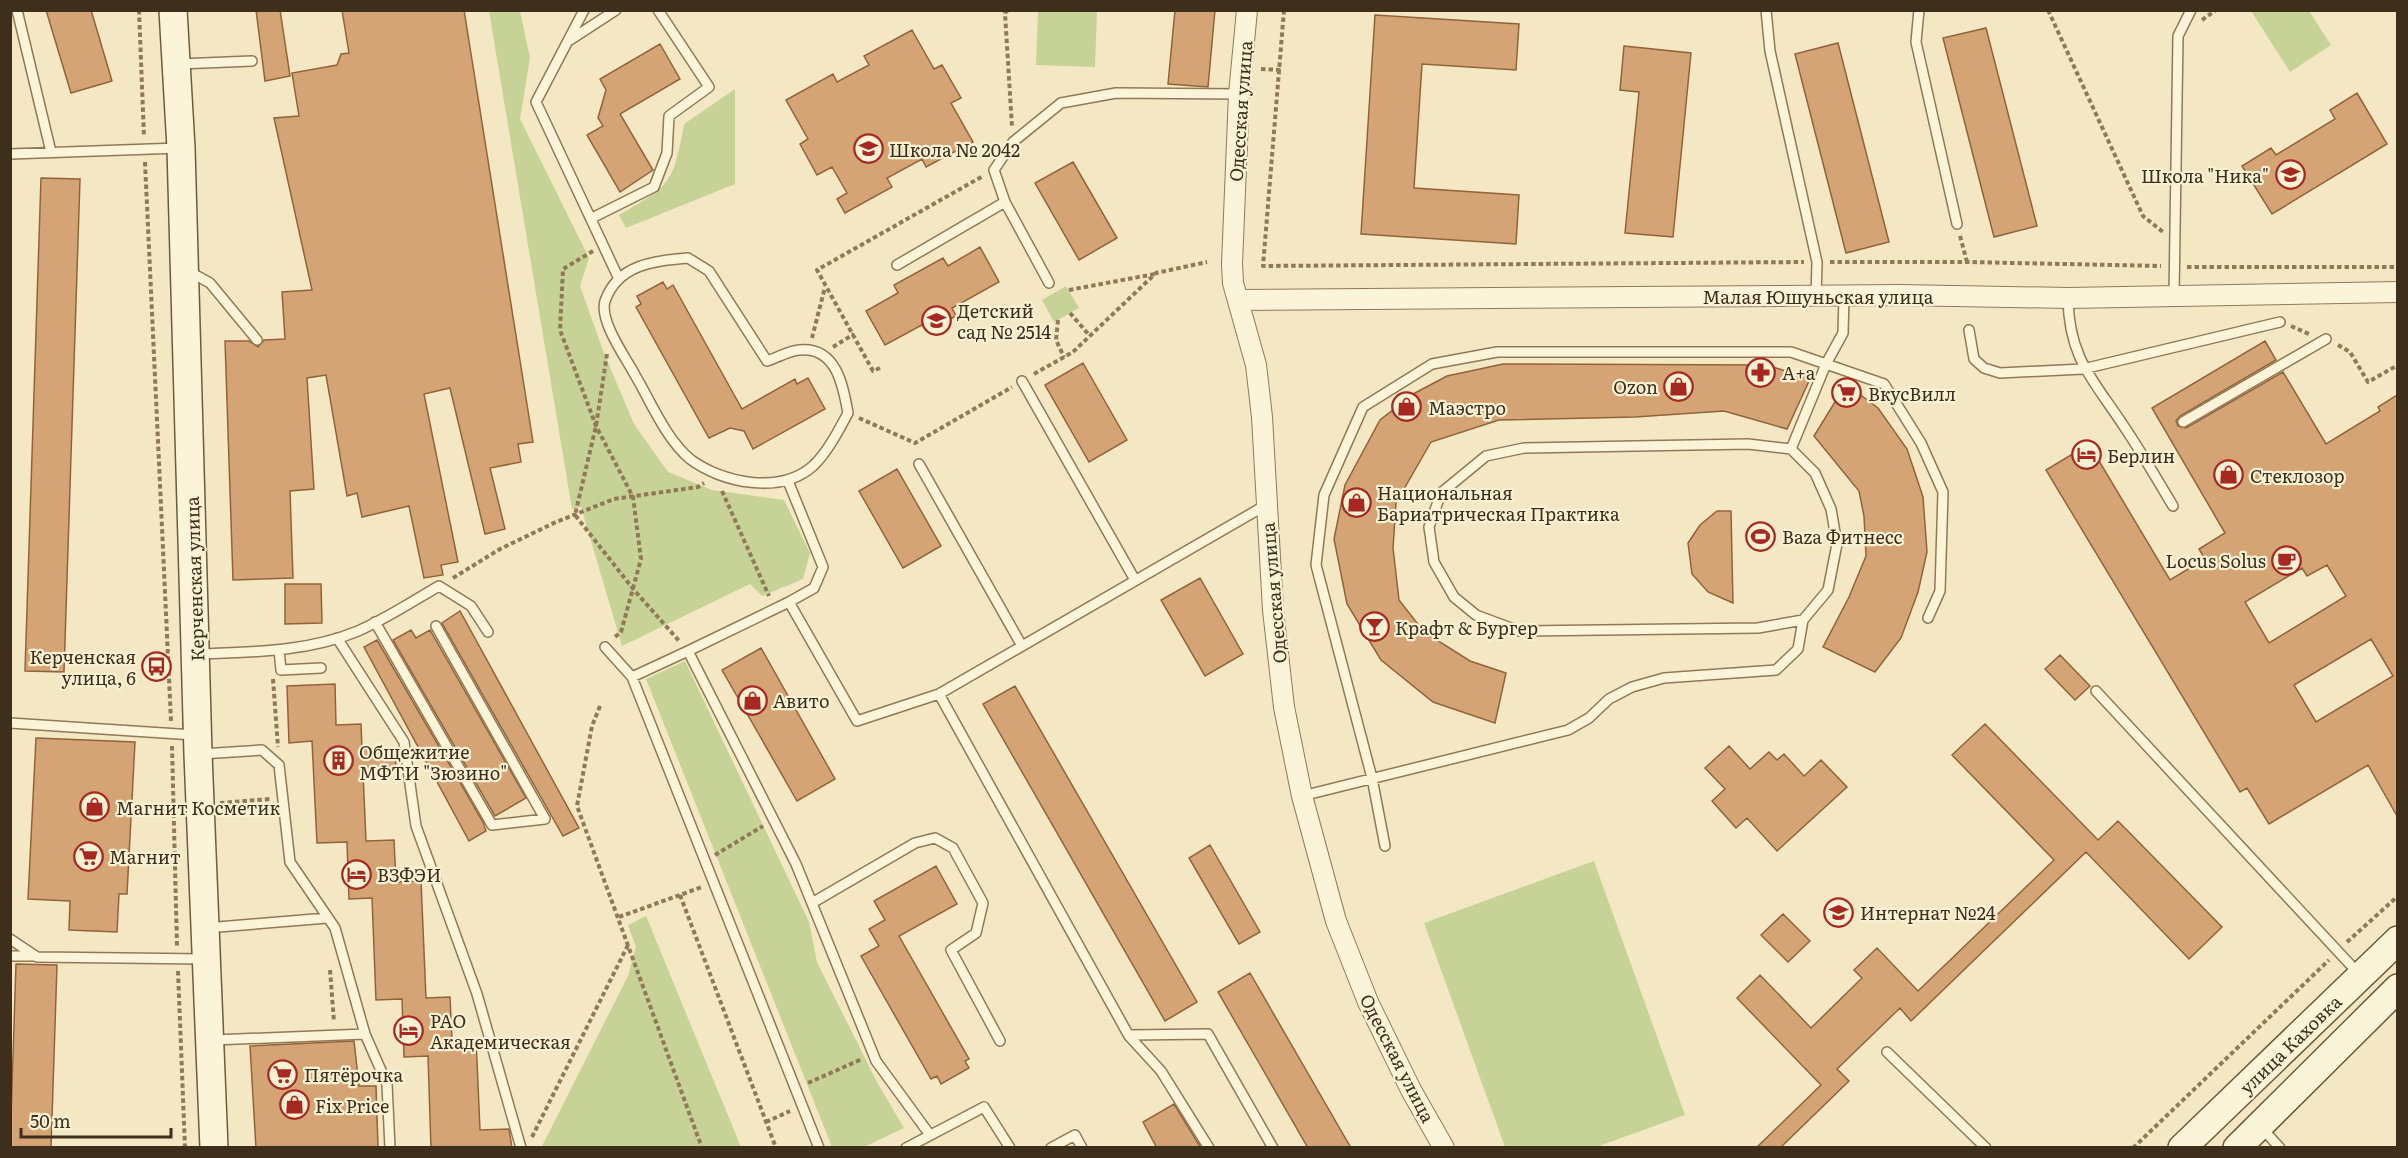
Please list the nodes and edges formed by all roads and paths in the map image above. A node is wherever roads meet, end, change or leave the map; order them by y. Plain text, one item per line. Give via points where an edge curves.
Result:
1 (17, 10) edge
2 (139, 10) edge
3 (173, 10) edge
4 (584, 10) edge
5 (616, 10) edge
6 (658, 10) edge
7 (1008, 10) edge
8 (1247, 10) edge
9 (1284, 10) edge
10 (1766, 10) edge
11 (1920, 10) edge
12 (2048, 10) edge
13 (2191, 10) edge
14 (568, 42) junction
15 (252, 61) dead end
16 (176, 64) junction
17 (1239, 94) junction
18 (1013, 142) junction
19 (182, 148) junction
20 (144, 149) junction
21 (51, 152) junction
22 (10, 154) edge
23 (1005, 202) junction
24 (592, 218) junction
25 (1957, 224) joint
26 (2174, 241) junction
27 (603, 244) junction
28 (1208, 262) dead end
29 (1817, 262) junction
30 (1967, 262) junction
31 (897, 265) dead end
32 (2174, 267) junction
33 (2397, 267) edge
34 (185, 270) junction
35 (1156, 273) junction
36 (618, 277) junction
37 (1049, 283) dead end
38 (825, 287) dead end
39 (1069, 290) dead end
40 (2397, 292) edge
41 (1816, 296) junction
42 (1844, 296) junction
43 (2174, 296) junction
44 (2068, 298) junction
45 (1238, 300) junction
46 (1070, 313) dead end
47 (1059, 320) dead end
48 (2280, 322) dead end
49 (1969, 330) dead end
50 (610, 332) junction
51 (854, 334) dead end
52 (1090, 336) junction
53 (2326, 339) dead end
54 (256, 340) dead end
55 (808, 351) junction
56 (2350, 352) dead end
57 (822, 353) junction
58 (1064, 357) junction
59 (1826, 364) junction
60 (2397, 365) edge
61 (2083, 369) junction
62 (1022, 381) junction
63 (848, 413) junction
64 (2183, 422) dead end
65 (596, 426) junction
66 (1791, 449) junction
67 (919, 464) dead end
68 (716, 475) junction
69 (788, 481) junction
70 (633, 497) junction
71 (1266, 505) junction
72 (2173, 506) dead end
73 (575, 516) junction
74 (1135, 580) junction
75 (439, 586) junction
76 (634, 590) junction
77 (789, 602) junction
78 (774, 608) junction
79 (1928, 618) dead end
80 (1803, 620) junction
81 (375, 622) junction
82 (436, 626) dead end
83 (488, 632) dead end
84 (337, 638) junction
85 (1022, 645) junction
86 (605, 647) joint
87 (275, 651) junction
88 (688, 651) junction
89 (196, 654) junction
90 (321, 668) dead end
91 (633, 677) junction
92 (2096, 691) dead end
93 (939, 694) junction
94 (600, 706) dead end
95 (10, 723) edge
96 (171, 734) junction
97 (198, 745) junction
98 (279, 765) junction
99 (1372, 778) junction
100 (1302, 796) junction
101 (282, 798) junction
102 (200, 805) junction
103 (773, 819) junction
104 (1385, 846) dead end
105 (705, 861) junction
106 (705, 885) dead end
107 (680, 895) junction
108 (2397, 896) edge
109 (812, 903) junction
110 (619, 917) junction
111 (327, 918) junction
112 (206, 928) junction
113 (10, 939) edge
114 (2397, 940) edge
115 (629, 945) junction
116 (2338, 951) junction
117 (10, 956) edge
118 (37, 957) junction
119 (177, 959) junction
120 (207, 959) junction
121 (330, 965) dead end
122 (2361, 976) junction
123 (2397, 988) edge
124 (365, 1034) junction
125 (335, 1035) junction
126 (1130, 1035) junction
127 (210, 1040) junction
128 (1000, 1041) dead end
129 (1887, 1052) dead end
130 (873, 1054) junction
131 (795, 1088) junction
132 (791, 1113) dead end
133 (766, 1122) junction
134 (2259, 1125) junction
135 (930, 1135) junction
136 (524, 1146) edge
137 (185, 1148) edge
138 (214, 1148) edge
139 (390, 1148) edge
140 (702, 1148) edge
141 (776, 1148) edge
142 (819, 1148) edge
143 (906, 1148) edge
144 (1010, 1148) edge
145 (1051, 1148) edge
146 (1082, 1148) edge
147 (1209, 1148) edge
148 (1273, 1148) edge
149 (1444, 1148) edge
150 (1986, 1148) edge
151 (2133, 1148) edge
152 (2182, 1148) edge
153 (2237, 1148) edge
154 (2280, 1148) edge

1 - 21 lane
2 - 20 path
3 - 16 street, Керченская улица
4 - 14 lane
5 - 14 lane
6 - 24 lane via 709,87 669,116 667,153 654,187
7 - 18 path via 1005,13
8 - 17 street, Одесская улица
9 - 29 path via 1263,266
10 - 29 lane via 1770,51
11 - 25 lane via 1916,42
12 - 26 path via 2143,216
13 - 26 lane via 2178,36
14 - 24 lane via 537,102
15 - 16 lane
16 - 19 street, Керченская улица
17 - 18 lane via 1116,93 1061,104
17 - 45 street, Одесская улица via 1232,264
18 - 23 lane via 994,170
19 - 20 lane
19 - 34 street, Керченская улица
20 - 21 lane
20 - 96 path
21 - 22 lane
23 - 31 lane
23 - 37 lane
24 - 27 lane
25 - 30 path
26 - 32 lane
27 - 36 lane
27 - 65 path via 563,269 560,330
28 - 35 path
29 - 30 path
29 - 41 lane
30 - 32 path
32 - 33 path
32 - 43 lane
34 - 54 lane via 210,283
34 - 89 street, Керченская улица
35 - 39 path
35 - 52 path
36 - 50 lane via 604,303
36 - 55 lane via 649,262 687,258 709,271 767,361 798,350
38 - 55 path
40 - 43 street, Малая Юшуньская улица
41 - 42 street, Малая Юшуньская улица
41 - 45 street, Малая Юшуньская улица
42 - 44 street, Малая Юшуньская улица
42 - 59 lane via 1843,333
43 - 44 street, Малая Юшуньская улица
44 - 61 lane via 2068,326
45 - 71 street, Одесская улица via 1256,365
46 - 52 path
47 - 58 path via 1056,340
48 - 61 lane
49 - 61 lane via 1974,359 1984,368 2000,373
50 - 65 path
50 - 68 lane via 670,434 689,458
51 - 57 path
52 - 58 path
53 - 64 lane
55 - 57 lane
56 - 60 path via 2368,382
57 - 63 lane via 836,368
58 - 62 path
59 - 66 lane
59 - 79 lane via 1884,384 1921,443 1943,492 1940,591
59 - 99 lane via 1791,352 1497,352 1432,364 1363,407 1324,495 1316,565
61 - 72 lane
62 - 63 path via 915,443
62 - 74 lane
63 - 69 lane via 813,466
65 - 70 path
65 - 73 path
66 - 80 lane via 1815,473 1832,508 1837,544 1828,590
66 - 80 lane via 1748,444 1536,448 1486,456 1441,493 1429,527 1434,562 1454,597 1476,615 1520,631 1758,628
67 - 85 lane
68 - 69 lane via 751,482
68 - 70 path via 698,487
68 - 78 path
69 - 77 lane via 823,567 814,588
70 - 73 path via 614,499
70 - 76 path via 641,560
71 - 74 lane
71 - 100 street, Одесская улица via 1280,675
73 - 75 path via 500,549
73 - 76 path
74 - 85 lane
75 - 81 lane
75 - 83 lane via 471,606
76 - 86 path via 621,632
76 - 88 path
77 - 78 lane
77 - 93 lane via 857,721
78 - 88 lane
80 - 99 lane via 1798,649 1776,670 1664,678 1624,691 1568,730
81 - 82 lane via 492,825 545,819
81 - 84 lane
84 - 87 lane
84 - 136 lane via 404,742 416,826 477,994
85 - 93 lane
86 - 91 lane
87 - 89 lane
87 - 90 lane via 281,670
87 - 98 path
88 - 91 lane
88 - 103 lane
89 - 97 street, Керченская улица
91 - 105 lane
92 - 116 lane
93 - 126 lane
94 - 110 path via 592,726 577,806
95 - 96 lane
96 - 97 lane
96 - 119 path
97 - 98 lane via 262,750
97 - 102 street, Керченская улица
98 - 101 lane
99 - 100 lane
99 - 104 lane
100 - 149 street, Одесская улица via 1336,921 1368,1002
101 - 102 path
101 - 111 lane via 290,862
102 - 112 street, Керченская улица
103 - 105 path
103 - 109 lane
105 - 131 lane
106 - 107 path
107 - 110 path
107 - 133 path
108 - 116 path
109 - 128 lane via 915,843 935,838 953,848 982,903 976,933 951,950
109 - 130 lane
110 - 115 path
111 - 112 lane
111 - 124 lane via 335,928
112 - 120 street, Керченская улица
113 - 118 lane
114 - 122 street, улица Каховка
115 - 136 path
115 - 140 path
116 - 122 lane
116 - 151 path
117 - 118 lane
118 - 119 lane
119 - 120 lane
119 - 137 path
120 - 127 street, Керченская улица
121 - 125 path
122 - 152 street, улица Каховка
123 - 134 street, улица Каховка
124 - 125 lane
124 - 139 lane via 387,1084
125 - 127 lane
126 - 147 lane via 1161,1071
126 - 148 lane via 1208,1034
127 - 138 street, Керченская улица
129 - 150 lane
130 - 131 path
130 - 135 lane
131 - 142 lane
132 - 133 path
133 - 141 path
134 - 153 street, улица Каховка
134 - 154 lane
135 - 143 lane
135 - 144 lane via 984,1107
145 - 146 lane via 1075,1135

